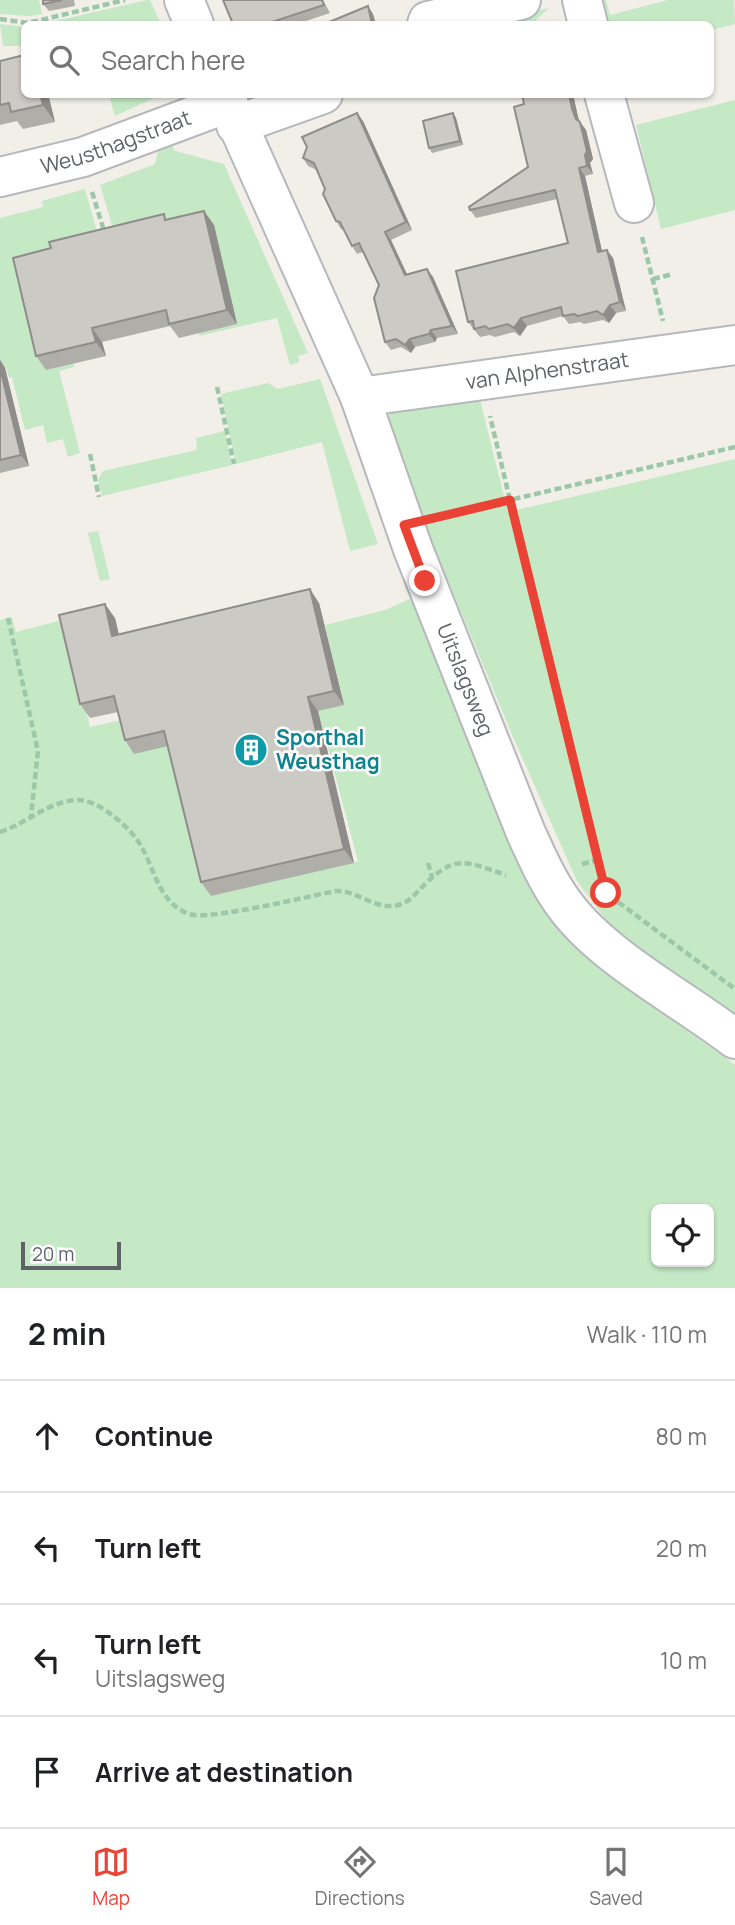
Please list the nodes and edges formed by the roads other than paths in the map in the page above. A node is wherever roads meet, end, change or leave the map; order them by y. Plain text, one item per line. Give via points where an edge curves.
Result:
1 (184, 0) edge
2 (521, 0) edge
3 (582, 0) edge
4 (193, 21) edge
5 (428, 21) edge
6 (587, 21) edge
7 (294, 98) edge
8 (605, 98) edge
9 (229, 107) edge
10 (0, 177) edge
11 (634, 203) road end
12 (735, 345) edge
13 (360, 397) junction
14 (735, 1039) edge

1 - 4 street
2 - 5 street
3 - 6 street
7 - 9 street, Weusthagstraat
8 - 11 street
9 - 10 street, Weusthagstraat via 83,157
9 - 13 street, Uitslagsweg
12 - 13 street, van Alphenstraat
13 - 14 street, Uitslagsweg via 404,525 545,875 567,909 608,949

